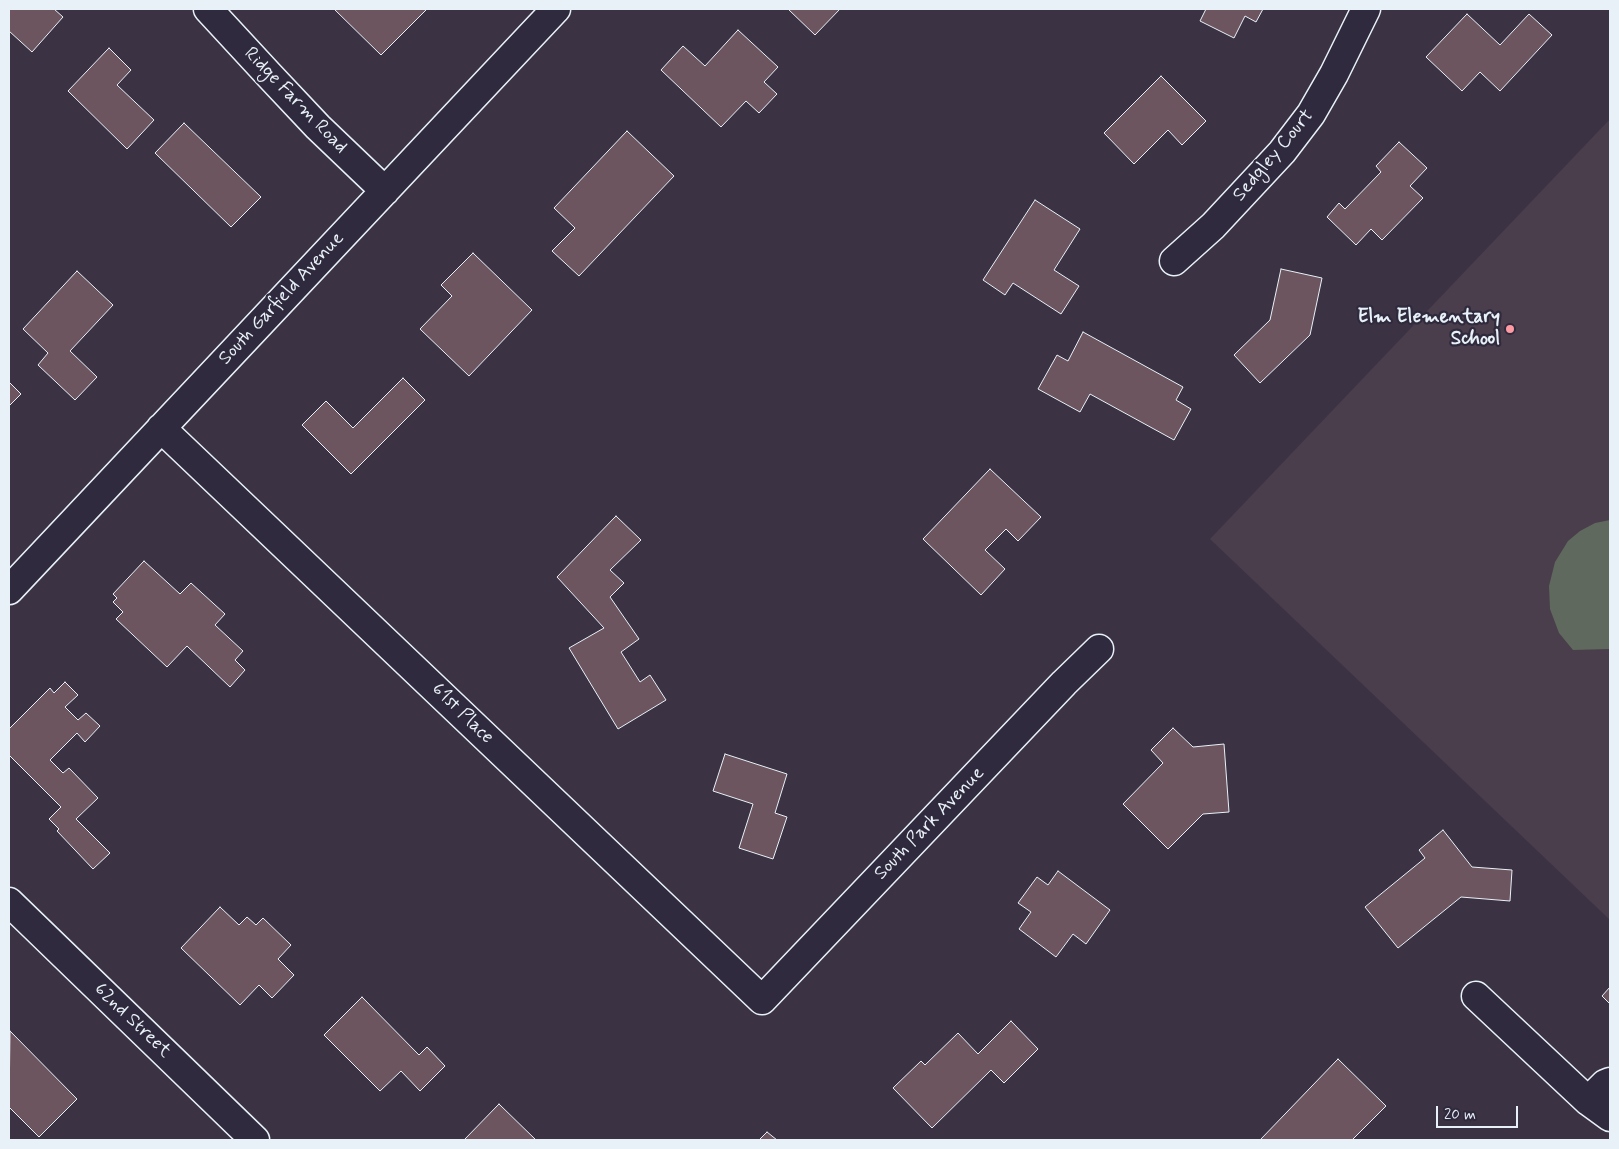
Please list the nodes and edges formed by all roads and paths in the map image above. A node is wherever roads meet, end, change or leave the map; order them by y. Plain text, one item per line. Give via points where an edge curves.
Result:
1 (208, 9) edge
2 (556, 9) edge
3 (1366, 9) edge
4 (385, 190) junction
5 (1174, 260) dead end
6 (161, 428) junction
7 (9, 590) edge
8 (1099, 649) dead end
9 (9, 902) edge
10 (1476, 996) dead end
11 (762, 1000) joint
12 (1610, 1082) edge
13 (1588, 1101) junction
14 (1610, 1117) edge
15 (255, 1140) edge

1 - 4 street, Ridge Farm Road via 281,88
2 - 4 street, South Garfield Avenue
3 - 5 street, Sedgley Court via 1312,114 1276,159 1213,226
4 - 6 street, South Garfield Avenue
6 - 7 street, South Garfield Avenue
6 - 11 street, 61st Place
8 - 11 street, South Park Avenue
9 - 15 street, 62nd Street
10 - 13 street
12 - 13 street
13 - 14 street

